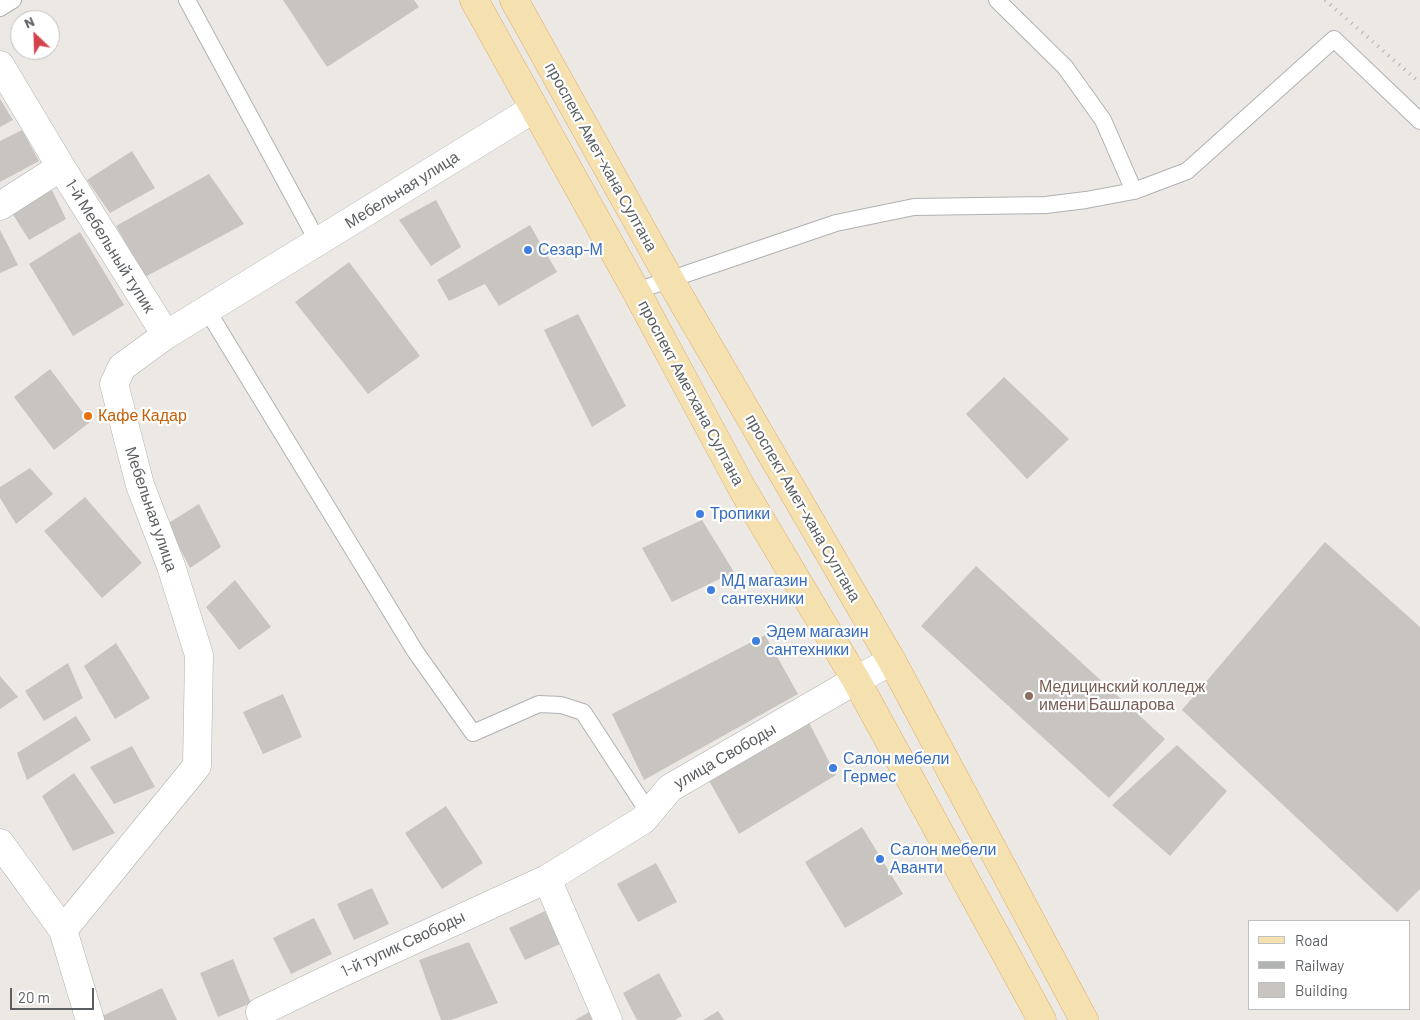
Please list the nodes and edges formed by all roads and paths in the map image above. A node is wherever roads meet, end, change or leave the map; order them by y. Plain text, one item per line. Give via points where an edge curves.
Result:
1 (13, 0) edge
2 (187, 0) edge
3 (474, 0) edge
4 (514, 0) edge
5 (997, 0) edge
6 (0, 8) edge
7 (0, 65) edge
8 (566, 92) junction
9 (531, 109) junction
10 (1420, 122) edge
11 (61, 167) junction
12 (1134, 191) junction
13 (0, 206) edge
14 (318, 242) junction
15 (670, 280) junction
16 (636, 291) junction
17 (208, 310) junction
18 (166, 335) junction
19 (892, 661) junction
20 (856, 680) junction
21 (649, 813) junction
22 (0, 843) edge
23 (547, 879) junction
24 (63, 930) junction
25 (260, 1012) dead end
26 (90, 1020) edge
27 (608, 1020) edge
28 (1042, 1020) edge
29 (1084, 1020) edge

1 - 6 lane
2 - 14 lane
3 - 9 main road, проспект Аметхана Султана
4 - 8 main road, проспект Амет-хана Султана
5 - 12 lane via 1071,74 1103,120
7 - 11 street
8 - 9 street, Мебельная улица
8 - 15 main road, проспект Амет-хана Султана
9 - 14 street, Мебельная улица
9 - 16 main road, проспект Аметхана Султана
10 - 12 lane via 1334,39 1187,171
11 - 13 street, 1-й Мебельный тупик
11 - 18 street, 1-й Мебельный тупик
12 - 15 lane via 1046,206 914,207 836,223
14 - 17 street, Мебельная улица
15 - 16 lane
15 - 19 main road, проспект Амет-хана Султана
16 - 20 main road, проспект Аметхана Султана via 742,490
17 - 18 street, Мебельная улица
17 - 21 lane via 415,652 472,733 539,704 561,705 583,712
18 - 24 street, Мебельная улица via 122,367 114,384 140,485 171,566 199,655 197,766
19 - 20 street, улица Свободы
19 - 29 main road, проспект Амет-хана Султана
20 - 21 street, улица Свободы via 670,788
20 - 28 main road, проспект Аметхана Султана
21 - 23 street, улица Свободы via 644,820
22 - 24 street
23 - 25 street, 1-й тупик Свободы
23 - 27 street
24 - 26 street

